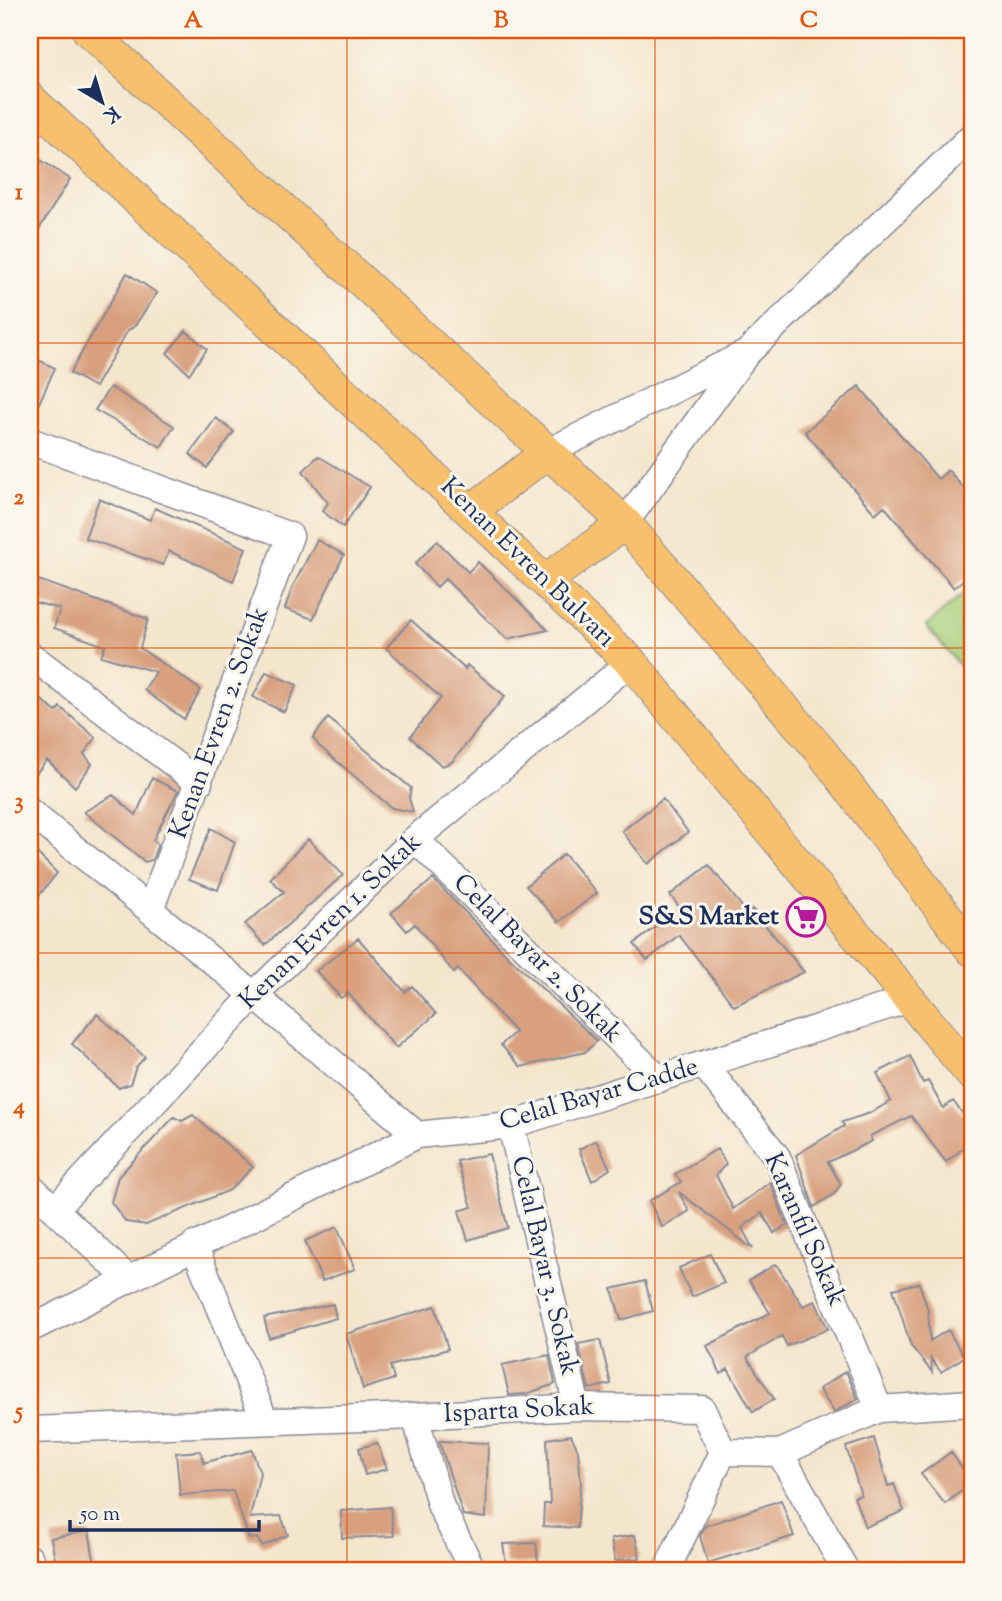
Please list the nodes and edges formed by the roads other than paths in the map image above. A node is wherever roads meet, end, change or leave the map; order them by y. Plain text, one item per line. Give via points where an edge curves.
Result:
1 (88, 30) edge
2 (30, 99) edge
3 (972, 136) edge
4 (746, 354) junction
5 (30, 441) edge
6 (548, 452) junction
7 (472, 510) junction
8 (625, 523) junction
9 (546, 580) junction
10 (30, 655) edge
11 (631, 662) junction
12 (199, 783) junction
13 (30, 812) edge
14 (415, 839) junction
15 (150, 910) junction
16 (972, 950) edge
17 (254, 995) junction
18 (910, 999) junction
19 (704, 1065) junction
20 (972, 1075) edge
21 (659, 1079) junction
22 (511, 1125) junction
23 (417, 1135) junction
24 (30, 1185) edge
25 (55, 1209) junction
26 (194, 1245) junction
27 (128, 1279) junction
28 (30, 1329) edge
29 (972, 1403) edge
30 (577, 1407) junction
31 (879, 1409) junction
32 (415, 1416) junction
33 (265, 1421) junction
34 (30, 1430) edge
35 (723, 1452) junction
36 (780, 1453) junction
37 (30, 1559) edge
38 (35, 1571) edge
39 (473, 1571) edge
40 (666, 1571) edge
41 (846, 1571) edge

1 - 6 main road
2 - 7 main road, Kenan Evren Bulvarı
3 - 4 street
4 - 6 street
4 - 8 street
5 - 12 street, Kenan Evren 2. Sokak via 290,536
6 - 7 main road
6 - 8 main road
7 - 9 main road, Kenan Evren Bulvarı
8 - 9 main road
8 - 16 main road via 821,751
9 - 11 main road, Kenan Evren Bulvarı
10 - 12 street
11 - 14 street, Kenan Evren 1. Sokak
11 - 18 main road, Kenan Evren Bulvarı
12 - 15 street, Kenan Evren 2. Sokak
13 - 15 street
14 - 17 street, Kenan Evren 1. Sokak
14 - 21 street, Celal Bayar 2. Sokak
15 - 17 street
17 - 23 street
17 - 25 street, Kenan Evren 1. Sokak
18 - 19 street, Celal Bayar Cadde
18 - 20 main road, Kenan Evren Bulvarı
19 - 21 street, Celal Bayar Cadde
19 - 31 street, Karanfil Sokak via 777,1157
21 - 22 street, Celal Bayar Cadde
22 - 23 street, Celal Bayar Cadde
22 - 30 street, Celal Bayar 3. Sokak
23 - 26 street, Celal Bayar Cadde
24 - 25 street
25 - 27 street
26 - 27 street, Celal Bayar Cadde
26 - 33 street
27 - 28 street, Celal Bayar Cadde
29 - 31 street
30 - 32 street, Isparta Sokak
30 - 35 street, Isparta Sokak via 702,1409
31 - 36 street
32 - 33 street, Isparta Sokak
32 - 39 street via 441,1507
33 - 34 street, Isparta Sokak
35 - 36 street
35 - 40 street
36 - 41 street
37 - 38 street

